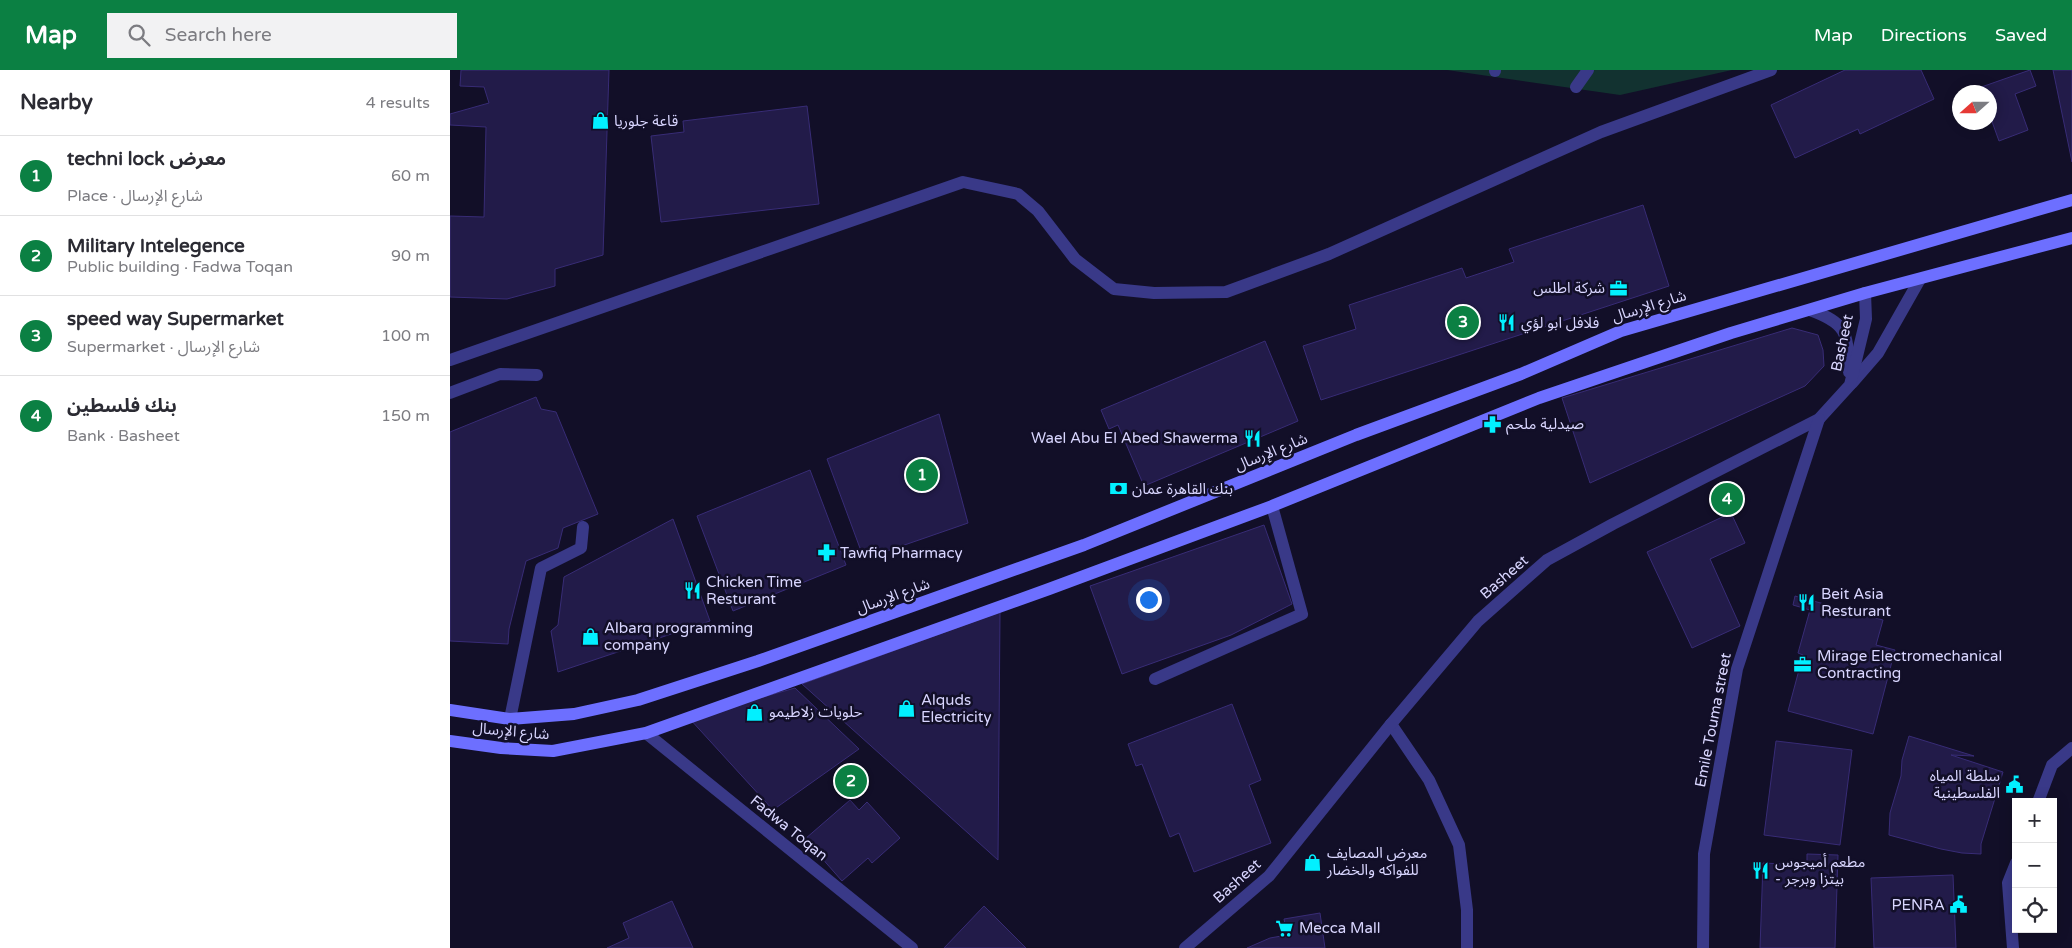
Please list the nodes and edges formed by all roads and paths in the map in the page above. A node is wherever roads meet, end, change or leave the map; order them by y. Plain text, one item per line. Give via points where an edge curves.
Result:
1 (1588, 70) edge
2 (1771, 70) edge
3 (1576, 87) dead end
4 (2072, 200) edge
5 (2072, 238) edge
6 (1920, 279) junction
7 (1865, 293) junction
8 (1810, 310) junction
9 (450, 360) edge
10 (537, 375) dead end
11 (1850, 385) junction
12 (450, 393) edge
13 (1819, 419) junction
14 (1272, 506) junction
15 (583, 527) dead end
16 (1155, 679) dead end
17 (450, 710) edge
18 (510, 719) junction
19 (1391, 724) junction
20 (646, 733) junction
21 (450, 742) edge
22 (2072, 748) edge
23 (2040, 798) edge
24 (2012, 872) edge
25 (912, 948) edge
26 (1184, 948) edge
27 (1467, 948) edge
28 (1703, 948) edge
29 (2013, 948) edge

1 - 3 street
2 - 9 street via 1601,132 1329,254 1226,292 1114,290 1075,259 1038,211 1018,194 964,182
4 - 18 main road, شارع الإرسال via 1620,331 1521,374 1356,435 1084,545 758,661 638,700 574,714
5 - 6 main road, شارع الإرسال
6 - 7 main road, شارع الإرسال
6 - 11 street via 1878,353
7 - 8 main road, شارع الإرسال
7 - 11 street, Basheet via 1866,319
8 - 11 street via 1832,318 1843,329
8 - 14 main road, شارع الإرسال via 1731,332 1540,398
10 - 12 street via 500,374
11 - 13 street, Basheet
13 - 19 street, Basheet via 1547,560 1478,621
13 - 28 street, Emile Touma street via 1737,669 1704,854
14 - 16 street via 1302,614
14 - 20 main road, شارع الإرسال
15 - 18 street via 581,548 541,568
17 - 18 main road, شارع الإرسال
19 - 26 street, Basheet via 1269,876
19 - 27 street via 1430,780 1459,845 1467,910
20 - 21 main road, شارع الإرسال via 553,752
20 - 25 street, Fadwa Toqan
22 - 23 street via 2052,765
24 - 29 street via 2008,883

